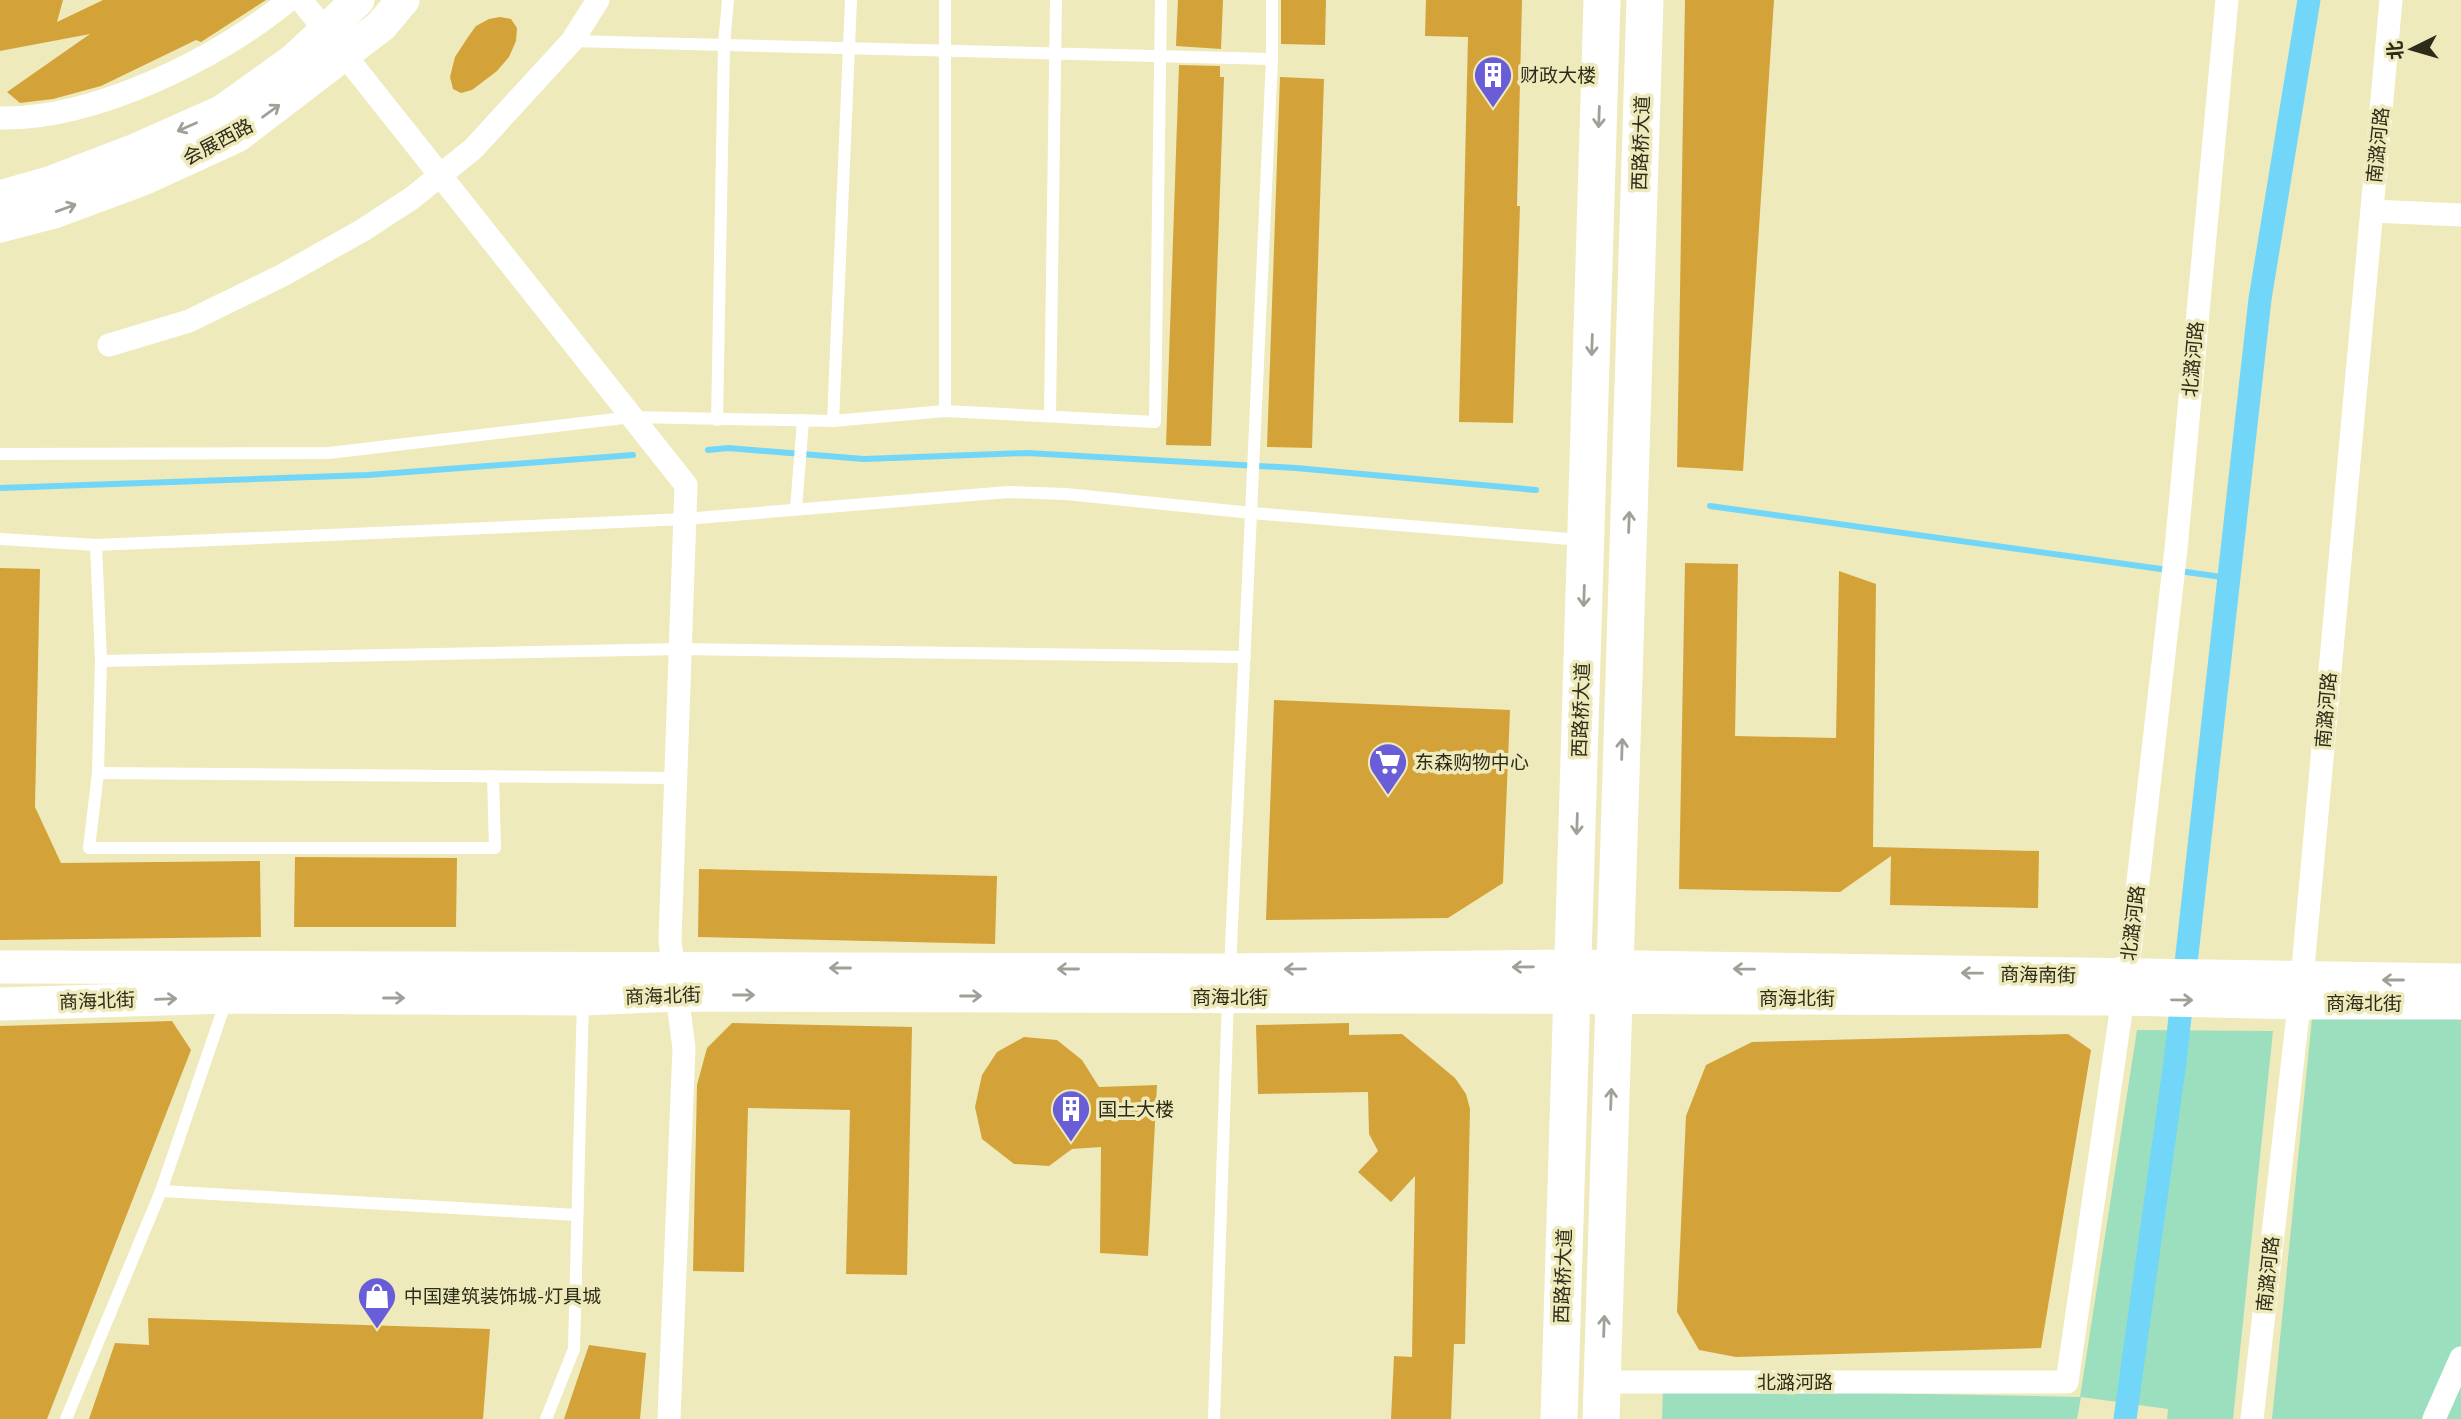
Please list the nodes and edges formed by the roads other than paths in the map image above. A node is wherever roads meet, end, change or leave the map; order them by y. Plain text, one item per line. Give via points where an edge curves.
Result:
1 (289, 0) edge
2 (301, 0) edge
3 (358, 0) edge
4 (403, 0) edge
5 (598, 0) edge
6 (728, 0) edge
7 (851, 0) edge
8 (945, 0) edge
9 (1056, 0) edge
10 (1161, 0) edge
11 (1272, 0) edge
12 (1602, 0) edge
13 (1645, 0) edge
14 (2227, 0) edge
15 (2391, 0) edge
16 (572, 41) junction
17 (335, 43) junction
18 (724, 45) junction
19 (848, 48) junction
20 (944, 51) junction
21 (1054, 53) junction
22 (1160, 56) junction
23 (1272, 58) junction
24 (0, 118) edge
25 (440, 176) junction
26 (0, 197) edge
27 (2372, 211) junction
28 (2461, 215) edge
29 (0, 226) edge
30 (109, 345) dead end
31 (945, 411) junction
32 (1050, 415) junction
33 (632, 417) junction
34 (717, 419) junction
35 (803, 421) junction
36 (833, 421) junction
37 (0, 454) edge
38 (796, 509) junction
39 (1252, 513) junction
40 (685, 519) junction
41 (0, 539) edge
42 (1586, 540) junction
43 (96, 545) junction
44 (680, 649) junction
45 (1245, 657) junction
46 (101, 661) junction
47 (98, 773) junction
48 (494, 776) junction
49 (676, 778) junction
50 (0, 967) edge
51 (675, 981) junction
52 (2461, 981) edge
53 (232, 982) junction
54 (1572, 982) junction
55 (1615, 982) junction
56 (584, 984) junction
57 (1229, 984) junction
58 (2130, 988) junction
59 (2301, 991) junction
60 (2461, 1003) edge
61 (0, 1004) edge
62 (161, 1191) junction
63 (577, 1215) junction
64 (2461, 1358) edge
65 (1602, 1382) junction
66 (66, 1419) edge
67 (546, 1419) edge
68 (669, 1419) edge
69 (1214, 1419) edge
70 (1559, 1419) edge
71 (1601, 1419) edge
72 (2252, 1419) edge
73 (2434, 1419) edge

1 - 24 street via 197,61 96,104 25,119
2 - 17 street
3 - 17 main road, 会展西路
4 - 17 main road, 会展西路 via 381,26
5 - 16 street
6 - 18 lane
7 - 19 lane
8 - 20 lane
9 - 21 lane
10 - 22 lane
11 - 23 lane
12 -> 42 main road, 西路桥大道
55 -> 13 main road, 西路桥大道
14 - 58 street, 北潞河路
15 - 27 street, 南潞河路
16 - 18 lane
16 - 25 street via 472,149
17 - 25 street
17 -> 26 main road, 会展西路 via 294,60 223,111 133,151
29 -> 17 main road, 会展西路 via 54,212 143,179 237,136
18 - 19 lane
18 - 34 lane
19 - 20 lane
19 - 36 lane
20 - 21 lane
20 - 31 lane
21 - 22 lane
21 - 32 lane
22 - 23 lane
22 - 32 lane via 1155,422
23 - 39 lane
25 - 30 street via 363,230 283,275 188,321
25 - 33 street
27 - 28 street
27 - 59 street, 南潞河路
31 - 32 lane
31 - 36 lane
33 - 34 lane
33 - 37 lane via 330,453
33 - 40 street via 686,485
34 - 35 lane
35 - 36 lane
35 - 38 lane
38 - 39 lane via 1008,492
38 - 40 lane
39 - 42 lane
39 - 45 lane
40 - 43 lane
40 - 44 street
41 - 43 lane
42 -> 54 main road, 西路桥大道
43 - 46 lane
44 - 45 lane
44 - 46 lane
44 - 49 street
45 - 57 lane
46 - 47 lane
47 - 48 lane
47 - 48 lane via 89,848 495,848
48 - 49 lane
49 - 51 street via 670,941
50 - 53 main road, 商海北街
51 - 56 main road, 商海北街
51 - 57 main road, 商海北街
51 - 68 street via 684,1048
52 -> 59 main road
53 - 56 main road, 商海北街
61 -> 53 main road, 商海北街
53 - 62 lane
54 - 55 main road, 商海北街
54 - 57 main road, 商海北街
54 - 70 main road, 西路桥大道
55 - 58 main road, 商海北街
65 -> 55 main road, 西路桥大道
56 - 63 lane
57 - 69 lane
58 - 59 main road
58 - 65 street, 北潞河路 via 2067,1382
59 - 60 main road, 商海北街
59 - 72 street, 南潞河路
62 - 63 lane
62 - 66 lane
63 - 67 lane via 573,1349
64 - 73 street
65 - 71 main road, 西路桥大道

